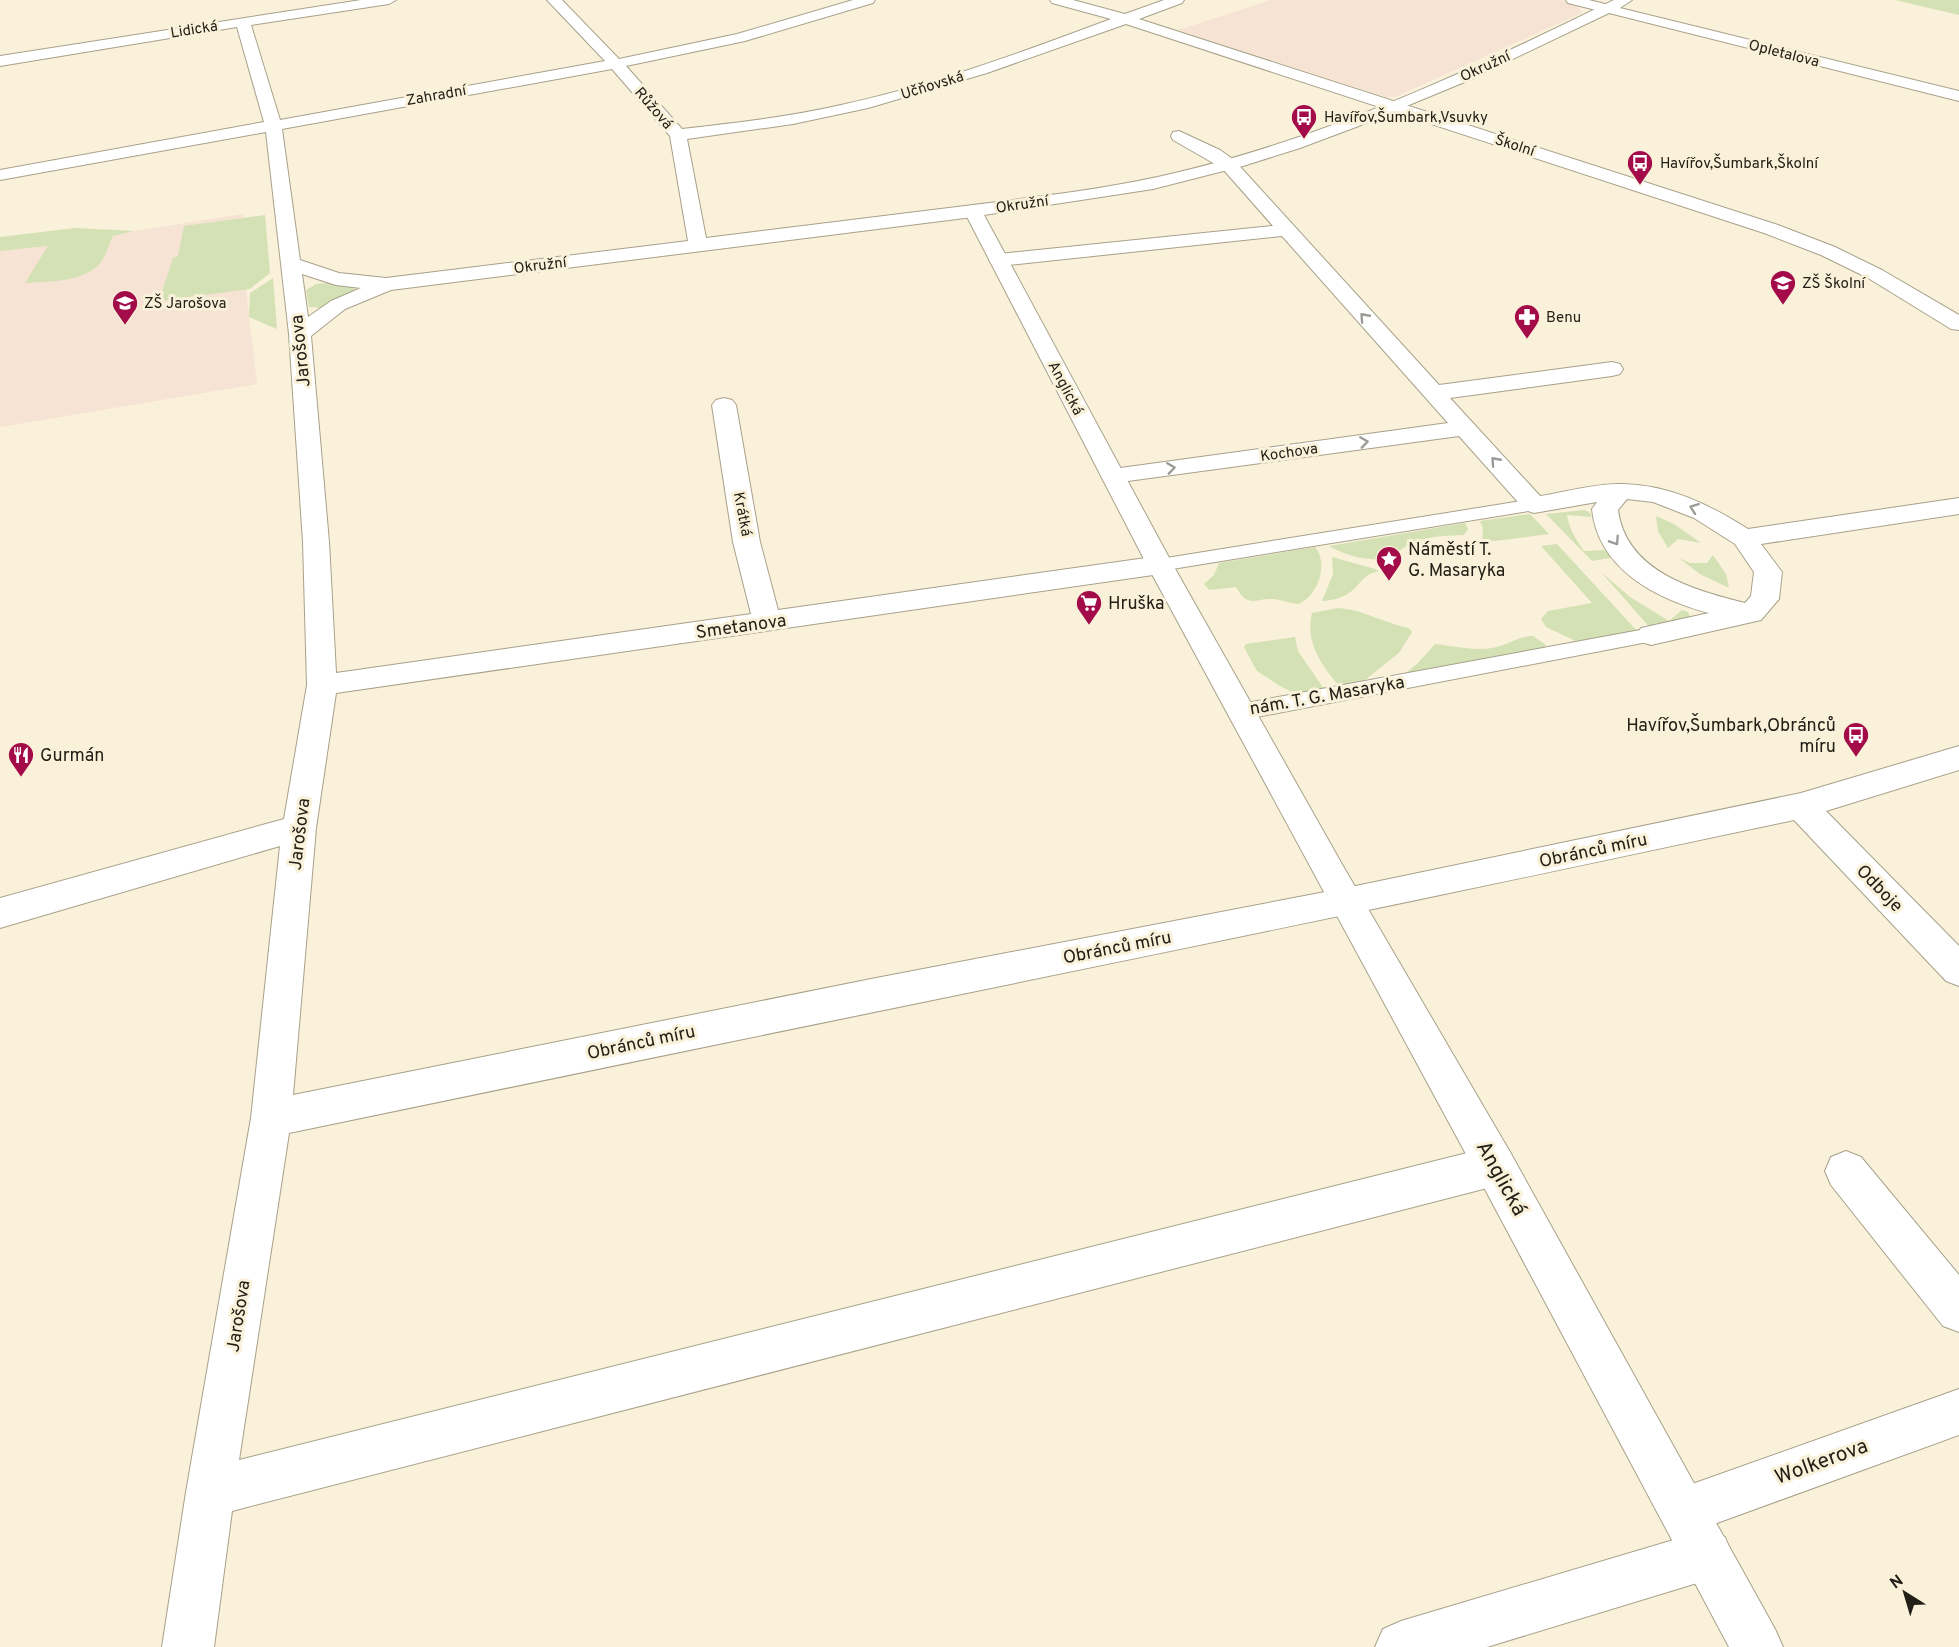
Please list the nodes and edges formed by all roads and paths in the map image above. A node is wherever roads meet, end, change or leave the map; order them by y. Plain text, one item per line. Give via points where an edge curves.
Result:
1 (389, 0) edge
2 (554, 0) edge
3 (868, 0) edge
4 (1057, 0) edge
5 (1177, 0) edge
6 (1573, 0) edge
7 (1625, 0) edge
8 (1608, 9) junction
9 (1126, 19) junction
10 (243, 22) junction
11 (0, 61) edge
12 (616, 64) junction
13 (1959, 96) edge
14 (1397, 106) junction
15 (273, 124) junction
16 (678, 135) junction
17 (1179, 136) dead end
18 (1228, 164) junction
19 (0, 175) edge
20 (972, 211) junction
21 (1292, 237) junction
22 (698, 245) junction
23 (1192, 256) dead end
24 (999, 260) junction
25 (290, 263) junction
26 (386, 284) junction
27 (1959, 324) edge
28 (300, 334) junction
29 (1612, 369) dead end
30 (1433, 393) junction
31 (724, 405) dead end
32 (1465, 429) junction
33 (1113, 476) junction
34 (1620, 491) junction
35 (1534, 505) junction
36 (1959, 506) edge
37 (1744, 538) junction
38 (1160, 565) junction
39 (1751, 613) junction
40 (767, 622) junction
41 (1651, 635) joint
42 (322, 685) junction
43 (1241, 712) junction
44 (1959, 758) edge
45 (1801, 806) junction
46 (299, 828) junction
47 (1346, 902) junction
48 (0, 913) edge
49 (1959, 970) edge
50 (271, 1118) junction
51 (1495, 1166) junction
52 (1846, 1171) dead end
53 (1959, 1310) edge
54 (1959, 1412) edge
55 (210, 1492) junction
56 (1684, 1510) junction
57 (1707, 1555) junction
58 (188, 1647) edge
59 (1401, 1647) edge
60 (1757, 1647) edge

1 - 10 street, Lidická
2 - 12 street, Růžová
3 - 12 street, Zahradní via 740,38
4 - 9 street, Školní
5 - 9 street, Učňovská
6 - 8 street
7 - 8 street, Okružní
8 - 13 street, Opletalova
8 - 14 street, Okružní
9 - 14 street, Školní
9 - 16 street, Učňovská via 939,84 860,106
10 - 11 street, Lidická
10 - 15 street, Jarošova
12 - 15 street, Zahradní
12 - 16 street, Růžová
14 - 18 street, Okružní
14 - 27 street, Školní via 1828,251
15 - 19 street, Zahradní
15 - 25 street, Jarošova
16 - 22 street, Růžová
17 - 18 street
18 - 20 street, Okružní via 1106,192
18 - 21 street
20 - 22 street, Okružní
20 - 24 street, Anglická
21 - 23 street
21 - 24 street
30 -> 21 street
22 - 26 street, Okružní
24 - 33 street, Anglická
25 - 26 street, Okružní via 336,279
25 - 28 street, Jarošova
26 - 28 street, Okružní via 338,305
28 - 42 street, Jarošova
29 - 30 street
30 - 32 street
31 - 40 street, Krátká via 738,494
33 -> 32 street, Kochova
35 -> 32 street
33 - 38 street, Anglická
34 - 35 street
37 -> 34 street via 1703,512 1657,495
34 -> 39 street via 1605,509 1608,530 1624,555 1662,587 1710,606
35 - 38 street
36 - 37 street
37 - 39 street via 1768,572 1765,599
38 - 40 street, Smetanova
38 - 43 street, nám. T. G. Masaryka
39 - 41 street, nám. T. G. Masaryka
40 - 42 street, Smetanova
41 - 43 street, nám. T. G. Masaryka
42 - 46 street, Jarošova
43 - 47 street, Anglická
44 - 45 street, Obránců míru
45 - 47 street, Obránců míru
45 - 49 street, Odboje
46 - 48 street
46 - 50 street, Jarošova
47 - 50 street, Obránců míru
47 - 51 street, Anglická
50 - 55 street, Jarošova
51 - 55 street
51 - 56 street, Anglická
52 - 53 street
54 - 56 street, Wolkerova
55 - 58 street, Jarošova
56 - 57 street, Anglická
57 - 59 street
57 - 60 street, Anglická

